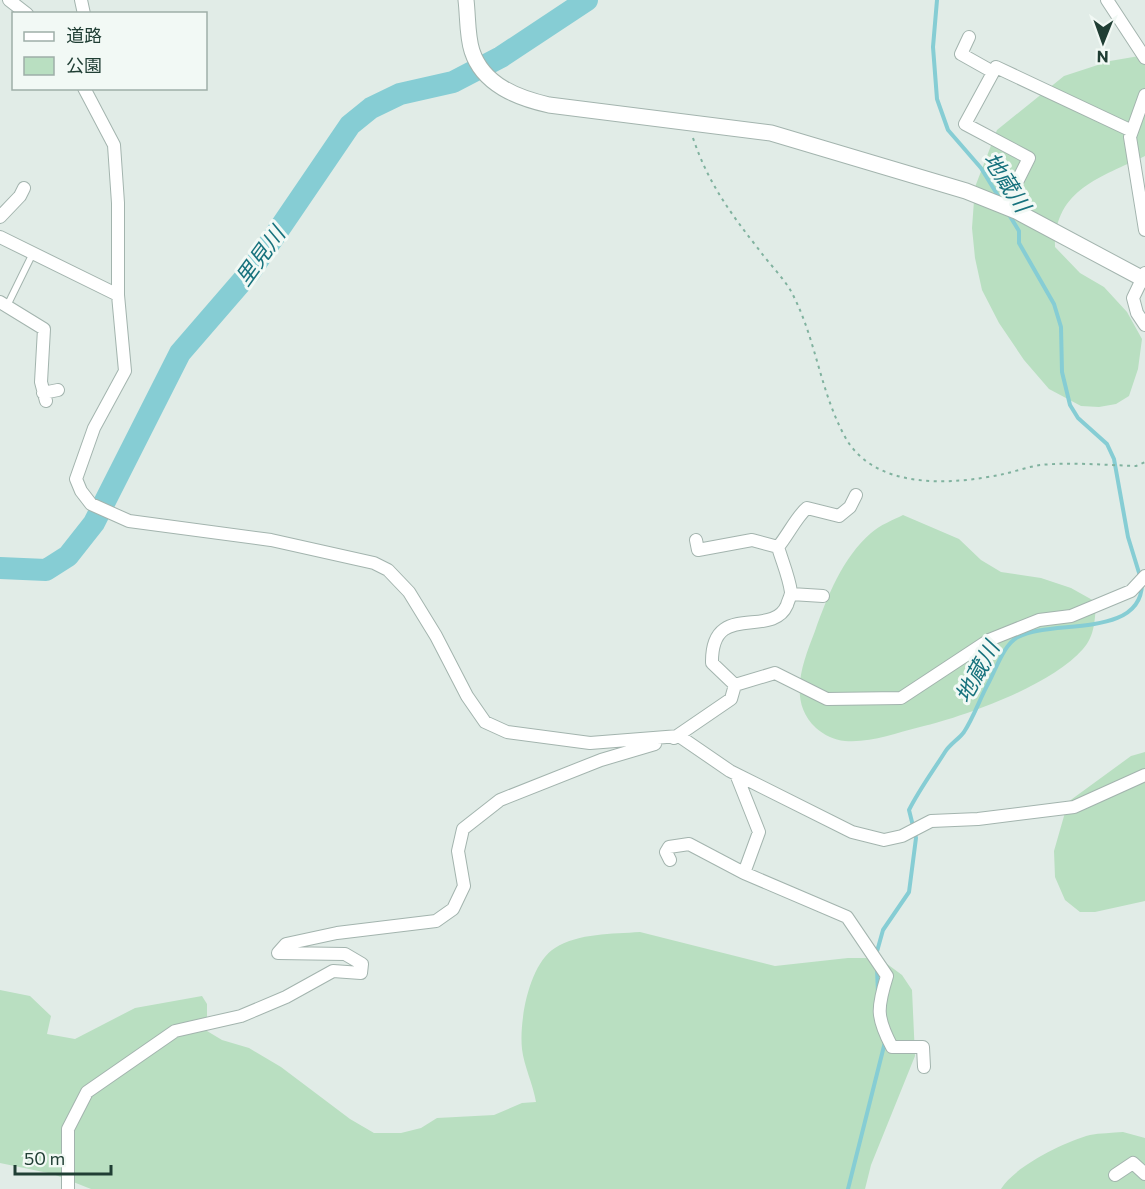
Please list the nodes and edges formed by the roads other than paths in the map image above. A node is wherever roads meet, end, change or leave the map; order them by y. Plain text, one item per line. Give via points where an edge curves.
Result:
1 (9, 0) edge
2 (466, 0) edge
3 (1107, 0) edge
4 (24, 12) edge
5 (969, 37) dead end
6 (1145, 58) edge
7 (993, 72) junction
8 (85, 90) edge
9 (1145, 95) edge
10 (1132, 131) junction
11 (1141, 188) edge
12 (24, 189) dead end
13 (1005, 206) junction
14 (0, 216) edge
15 (1145, 230) edge
16 (0, 237) edge
17 (33, 253) junction
18 (1144, 277) edge
19 (118, 295) junction
20 (3, 304) edge
21 (1145, 326) edge
22 (58, 390) dead end
23 (856, 495) dead end
24 (696, 540) dead end
25 (778, 547) junction
26 (1145, 576) edge
27 (791, 594) junction
28 (823, 596) dead end
29 (735, 685) junction
30 (679, 736) junction
31 (736, 774) junction
32 (1145, 775) edge
33 (670, 860) dead end
34 (744, 873) junction
35 (924, 1067) dead end
36 (1145, 1174) edge
37 (1115, 1175) dead end
38 (68, 1189) edge

1 - 4 street
2 - 13 street via 472,51 482,71 518,98 771,132
3 - 6 street
5 - 7 street via 961,54
7 - 10 street via 996,67 1027,74
7 - 13 street via 965,124 1029,158
8 - 19 street via 114,145
9 - 10 street
10 - 11 street
11 - 15 street
12 - 14 street
13 - 18 street
16 - 17 street
17 - 19 street
17 - 20 lane
18 - 21 street via 1133,298
19 - 30 street via 125,371 94,428 76,479 91,504 129,521 271,540 374,563 388,570 410,592 467,696 486,722 507,732 597,743
20 - 22 street via 44,329 44,397
23 - 25 street via 839,516 807,508
24 - 25 street via 698,550 753,540
25 - 27 street
26 - 29 street via 1131,591 1071,615 1039,620 989,640 901,698 827,699 775,673
27 - 28 street
27 - 29 street via 785,609 772,619 732,624 718,634 712,648 712,663
29 - 30 street via 731,699
30 - 31 street
30 - 38 street via 601,760 500,800 463,829 458,850 464,886 453,909 436,921 337,933 286,944 278,953 345,954 362,964 361,973 333,971 241,1016 176,1031 87,1092 68,1129
31 - 32 street via 852,832 884,840 902,836 931,821 1074,807
31 - 34 street via 759,832
33 - 34 street via 666,852 669,847 689,844
34 - 35 street via 847,917 887,976 877,1007 882,1028 892,1047 923,1047
36 - 37 street via 1133,1163

